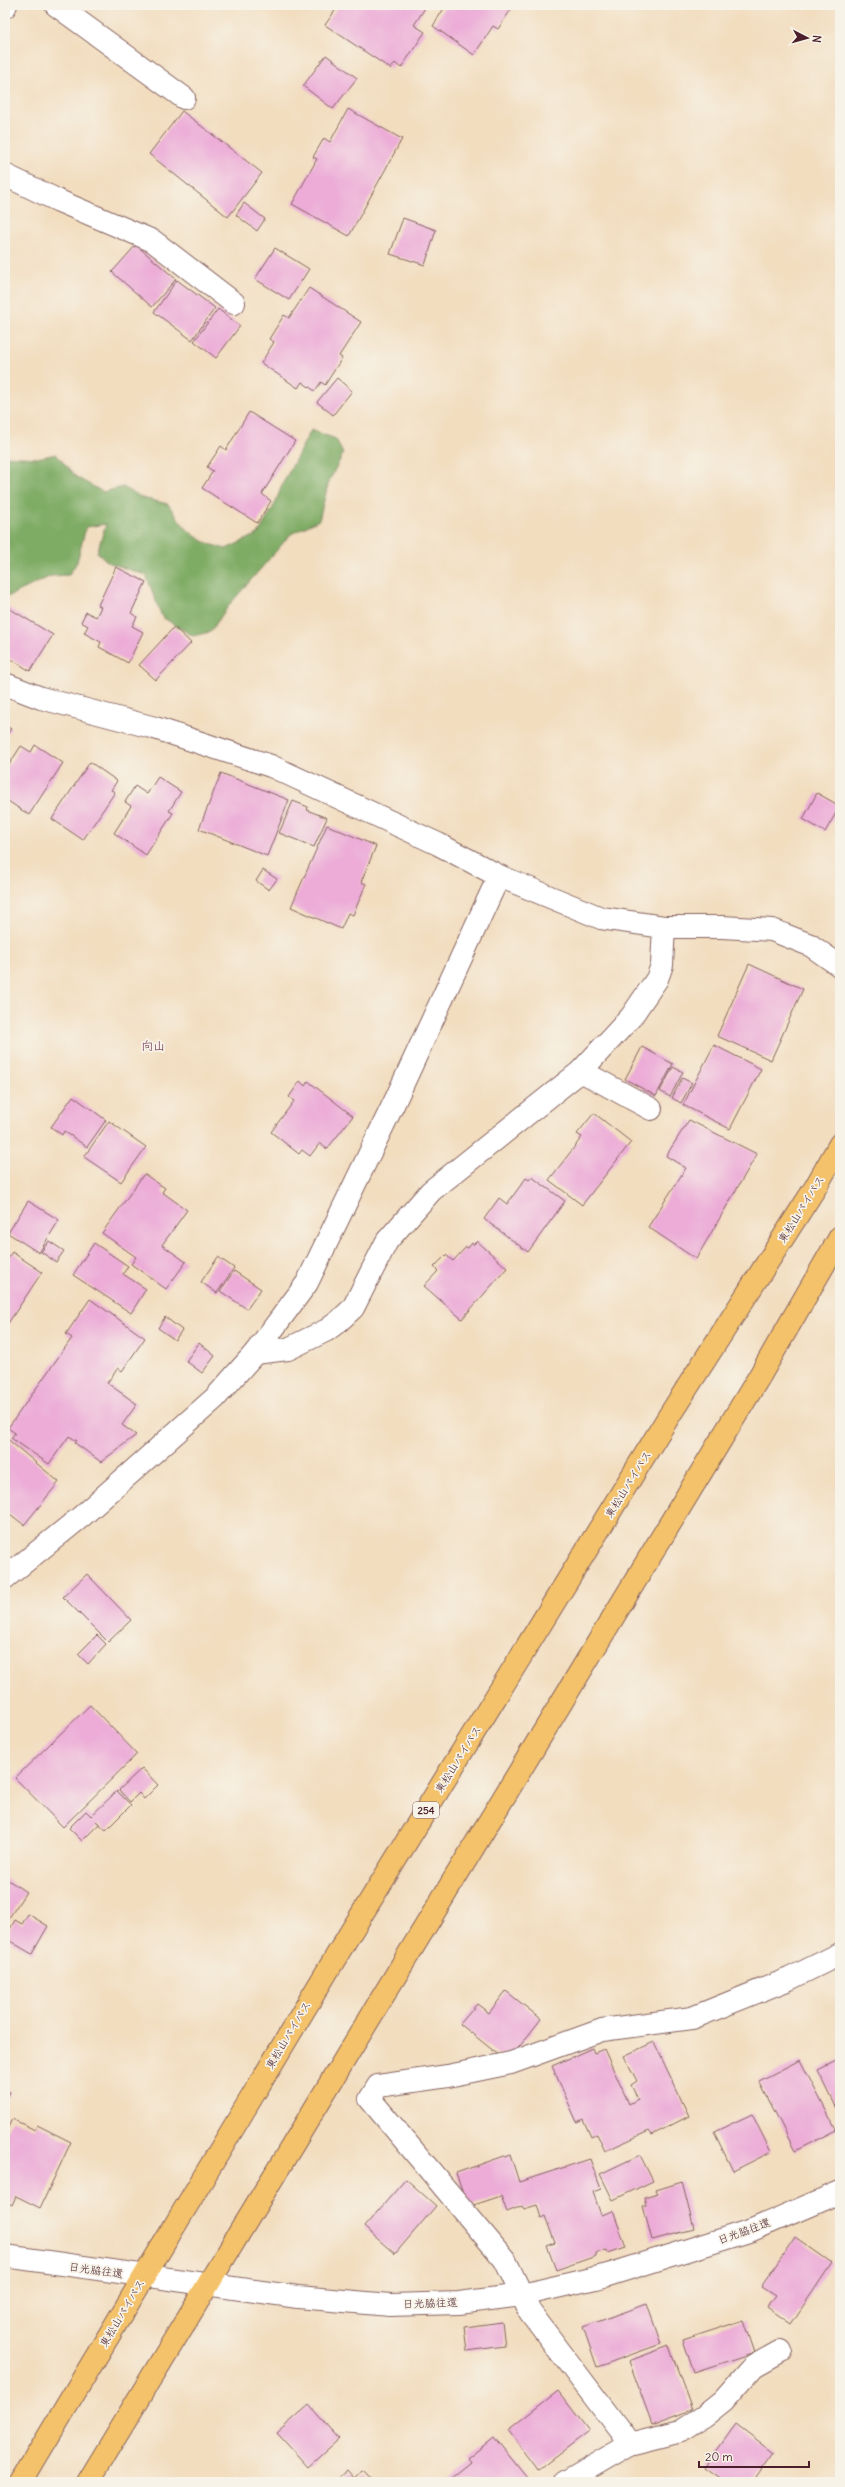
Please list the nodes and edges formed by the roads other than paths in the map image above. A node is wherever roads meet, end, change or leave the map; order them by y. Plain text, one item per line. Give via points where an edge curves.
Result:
1 (56, 5) edge
2 (184, 98) dead end
3 (5, 175) edge
4 (234, 303) dead end
5 (5, 684) edge
6 (499, 876) junction
7 (664, 927) junction
8 (840, 966) edge
9 (582, 1071) junction
10 (651, 1109) dead end
11 (840, 1144) edge
12 (840, 1238) edge
13 (255, 1353) junction
14 (5, 1578) edge
15 (840, 1954) edge
16 (840, 2192) edge
17 (5, 2256) edge
18 (143, 2277) junction
19 (207, 2284) junction
20 (522, 2295) junction
21 (781, 2351) dead end
22 (630, 2444) junction
23 (21, 2482) edge
24 (88, 2482) edge
25 (565, 2482) edge

1 - 2 street
3 - 4 street via 152,241
5 - 6 street via 41,698 162,730 271,766 438,844
6 - 7 street via 601,918
6 - 13 street via 307,1283
7 - 8 street via 772,930 810,945
7 - 9 street via 662,965 657,979 631,1017
9 - 10 street
9 - 13 street via 431,1191 387,1241 353,1308 340,1321 288,1349
11 - 18 highway, 東松山バイパス / 254 via 349,1935
12 - 19 highway via 759,1377
13 - 14 street via 215,1398 82,1516
15 - 20 street via 692,2018 602,2030 511,2063 448,2076 378,2086 370,2099 484,2233 504,2260
16 - 20 street, 日光脇往還 via 752,2230 682,2253 608,2275
17 - 18 street, 日光脇往還
18 - 19 street, 日光脇往還
18 - 23 highway, 東松山バイパス / 254
19 - 20 street, 日光脇往還 via 298,2298 390,2305 459,2303
19 - 24 highway
20 - 22 street via 530,2312
21 - 22 street via 754,2366 723,2401 703,2417 681,2430
22 - 25 street

